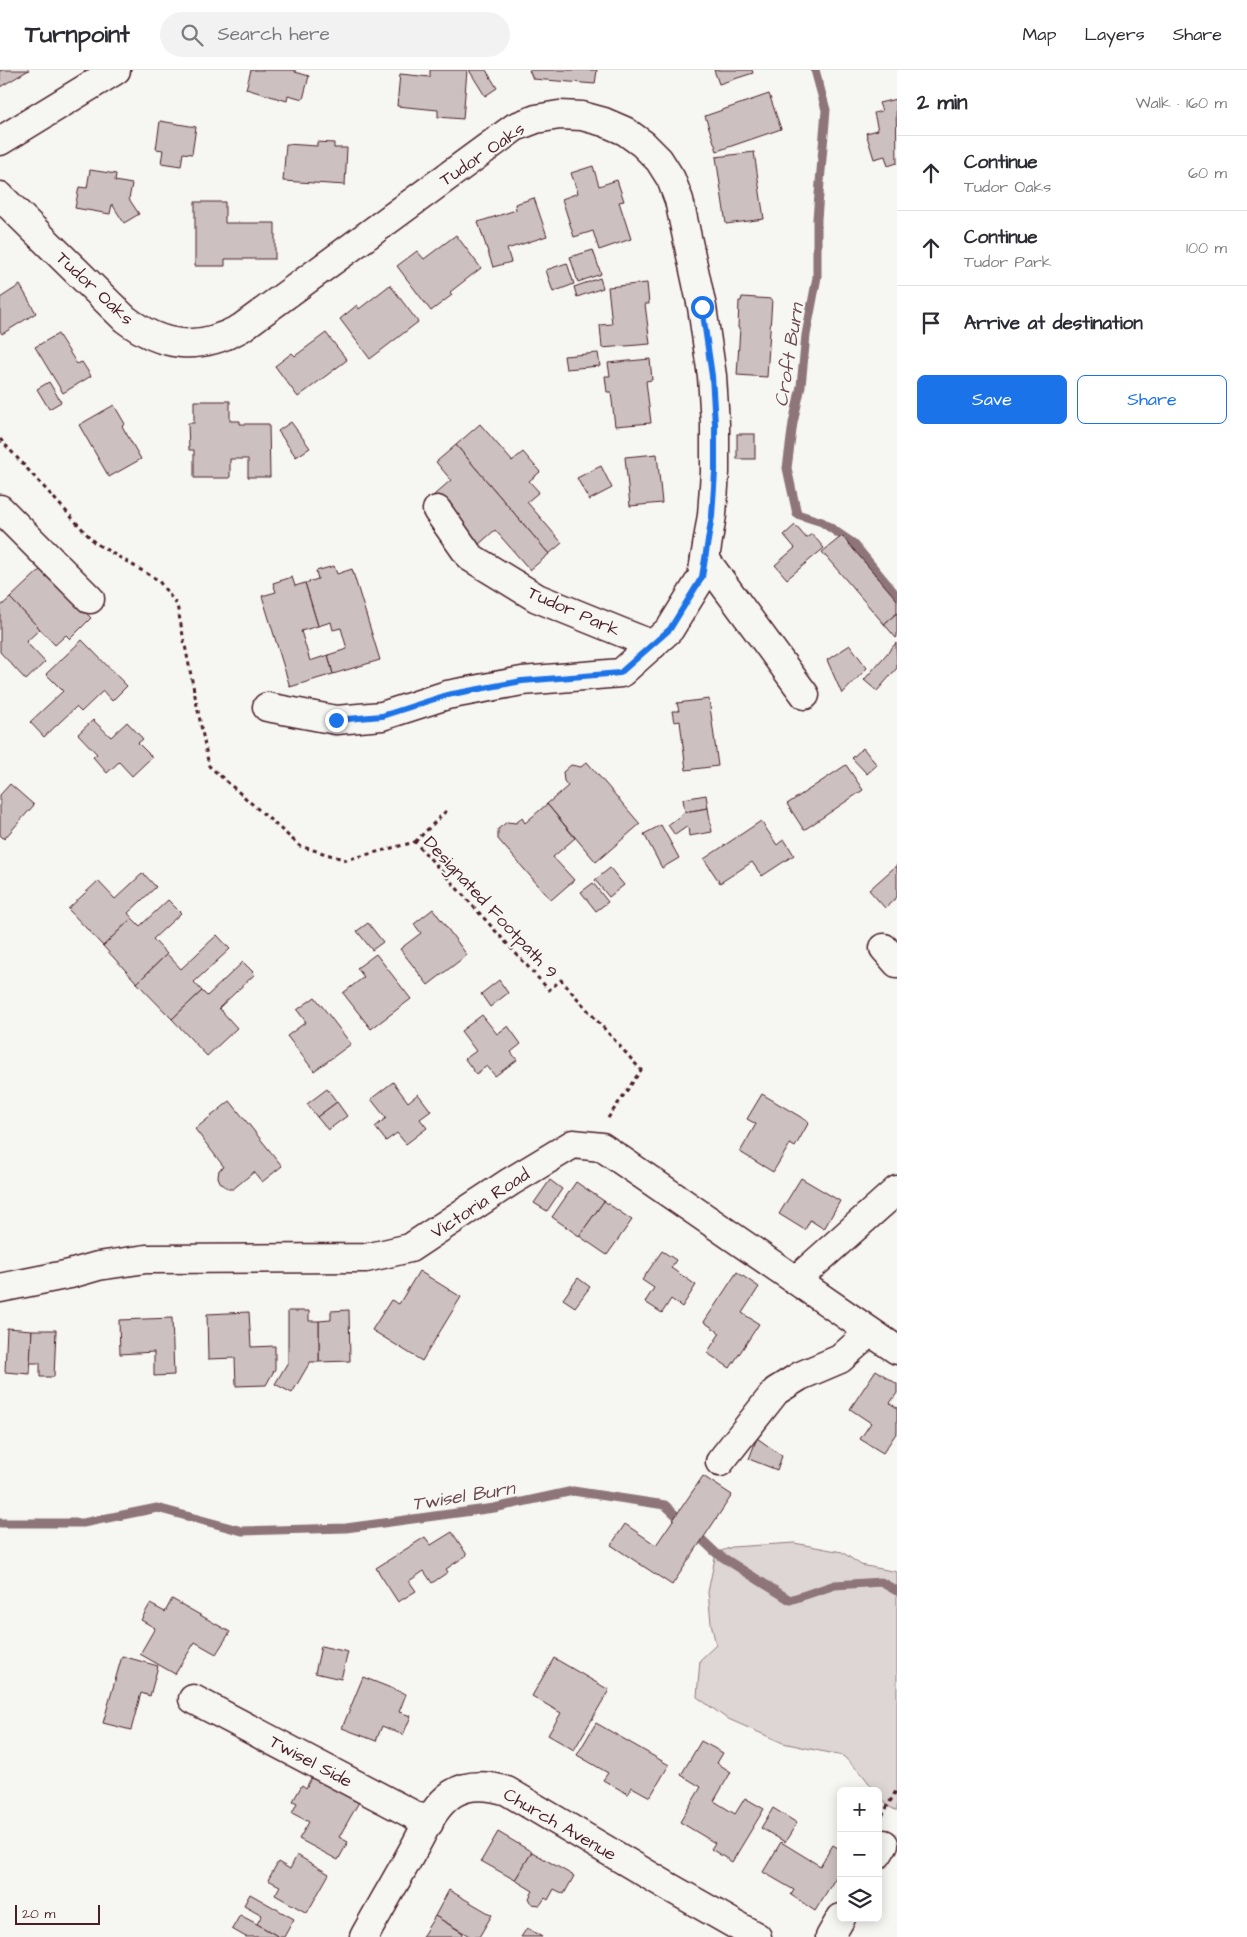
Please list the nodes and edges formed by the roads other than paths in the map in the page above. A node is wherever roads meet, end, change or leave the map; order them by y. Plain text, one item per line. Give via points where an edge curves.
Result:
1 (104, 73) edge
2 (0, 140) edge
3 (0, 196) edge
4 (0, 509) edge
5 (437, 510) dead end
6 (704, 568) junction
7 (90, 599) dead end
8 (652, 645) junction
9 (805, 695) dead end
10 (267, 708) dead end
11 (897, 1190) edge
12 (796, 1280) junction
13 (0, 1288) edge
14 (870, 1332) junction
15 (897, 1350) edge
16 (720, 1462) dead end
17 (193, 1699) dead end
18 (428, 1824) junction
19 (839, 1922) edge
20 (364, 1937) edge
21 (757, 1937) edge
22 (830, 1937) edge

1 - 2 street
3 - 6 street, Tudor Oaks via 125,319 139,329 171,342 188,344 225,337 242,328 515,127 559,115 582,116 625,131 659,160 671,179 679,200 702,307 715,424 714,480
4 - 7 street
5 - 8 street, Tudor Park via 470,557 537,598
6 - 8 street via 670,629
6 - 9 street
8 - 10 street via 620,673 522,681 447,695 382,716 336,720
11 - 12 street
12 - 13 street, Victoria Road via 602,1147 573,1144 410,1248 366,1258 146,1259
12 - 14 street, Victoria Road
14 - 15 street, Victoria Road
14 - 16 street via 840,1359 776,1390
17 - 18 street, Twisel Side
18 - 20 street, Church Avenue
18 - 21 street, Church Avenue via 442,1802 452,1794 478,1785 493,1786 507,1791
19 - 22 street

